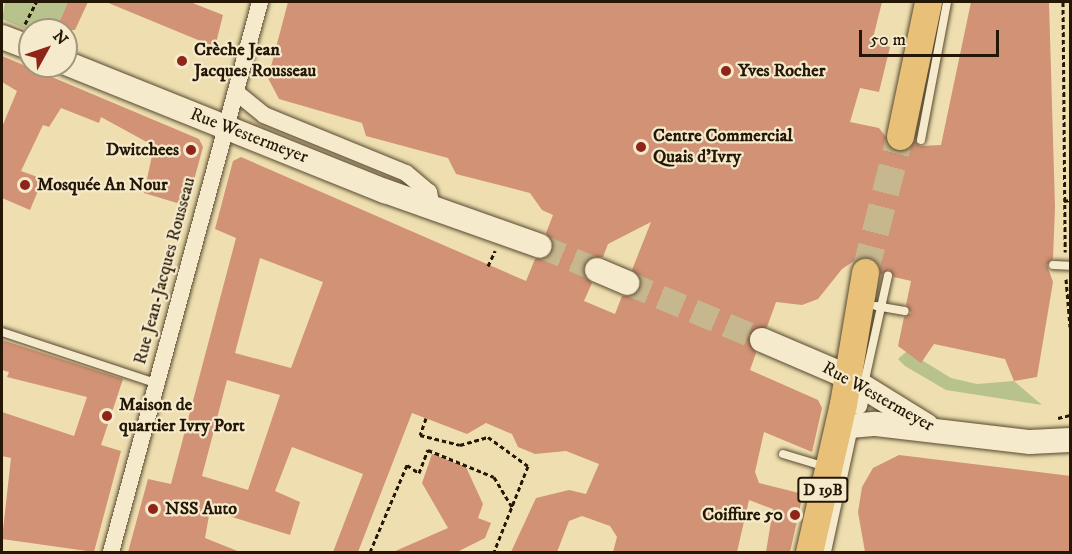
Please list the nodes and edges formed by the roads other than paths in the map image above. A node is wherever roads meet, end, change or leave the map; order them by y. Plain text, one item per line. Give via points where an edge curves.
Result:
1 (260, 2) edge
2 (928, 2) edge
3 (947, 2) edge
4 (2, 37) edge
5 (18, 43) edge
6 (78, 68) edge
7 (237, 93) junction
8 (224, 128) junction
9 (910, 138) joint
10 (432, 208) junction
11 (540, 246) tunnel mouth
12 (1053, 265) dead end
13 (1071, 266) edge
14 (597, 270) tunnel mouth
15 (877, 274) tunnel mouth
16 (627, 283) tunnel mouth
17 (869, 306) junction
18 (905, 311) dead end
19 (2, 332) edge
20 (762, 340) tunnel mouth
21 (156, 383) junction
22 (852, 405) junction
23 (934, 431) junction
24 (1071, 440) edge
25 (783, 454) dead end
26 (828, 468) junction
27 (111, 552) edge
28 (808, 552) edge
29 (827, 552) edge

1 - 7 street, Rue Jean-Jacques Rousseau
2 - 9 main road
3 - 9 lane
4 - 5 main road
6 - 8 main road, Rue Westermeyer
7 - 8 street, Rue Jean-Jacques Rousseau
7 - 10 street, Rue Westermeyer via 264,115 406,173 429,192
8 - 10 main road, Rue Westermeyer
8 - 21 street, Rue Jean-Jacques Rousseau
10 - 11 main road, Rue Westermeyer
12 - 13 lane
14 - 16 main road
15 - 17 main road, D 19B
17 - 18 lane
17 - 22 main road, D 19B
19 - 21 lane
20 - 22 main road, Rue Westermeyer
21 - 27 street, Rue Jean-Jacques Rousseau
22 - 23 main road
22 - 23 main road, Rue Westermeyer
22 - 26 main road, D 19B
22 - 29 lane, D 19B
23 - 24 main road, Rue Westermeyer via 1030,442
25 - 26 lane
26 - 28 main road, D 19B

